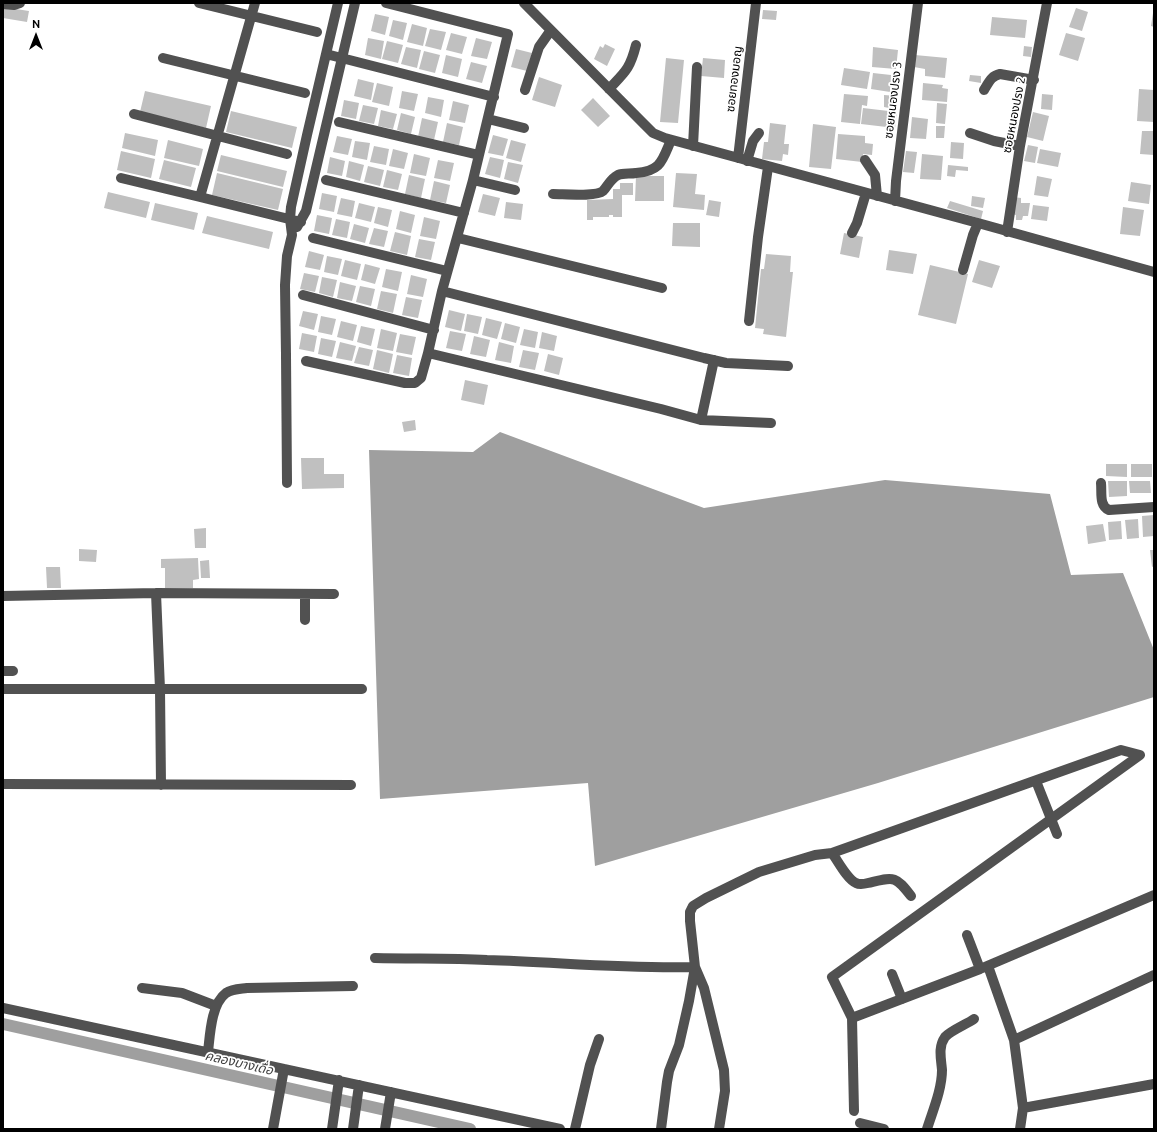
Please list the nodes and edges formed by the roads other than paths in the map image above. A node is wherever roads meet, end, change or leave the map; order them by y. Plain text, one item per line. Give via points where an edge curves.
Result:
1 (20, 3) edge
2 (199, 3) edge
3 (255, 3) edge
4 (338, 3) edge
5 (355, 3) edge
6 (386, 3) edge
7 (524, 3) edge
8 (756, 3) edge
9 (918, 3) edge
10 (1047, 3) edge
11 (3, 4) edge
12 (251, 16) junction
13 (551, 30) junction
14 (317, 32) dead end
15 (636, 45) dead end
16 (326, 54) junction
17 (341, 57) junction
18 (163, 58) dead end
19 (697, 67) dead end
20 (234, 76) junction
21 (1034, 80) junction
22 (609, 89) junction
23 (525, 90) dead end
24 (984, 90) dead end
25 (305, 93) dead end
26 (494, 97) junction
27 (134, 114) dead end
28 (488, 119) junction
29 (339, 122) dead end
30 (524, 128) dead end
31 (760, 133) dead end
32 (970, 133) dead end
33 (218, 135) junction
34 (307, 135) junction
35 (322, 139) junction
36 (671, 140) junction
37 (693, 146) junction
38 (1020, 146) junction
39 (287, 154) dead end
40 (479, 155) junction
41 (742, 160) junction
42 (865, 160) dead end
43 (768, 167) junction
44 (121, 178) dead end
45 (326, 180) dead end
46 (473, 180) junction
47 (515, 190) dead end
48 (866, 193) junction
49 (553, 194) dead end
50 (877, 196) junction
51 (200, 197) junction
52 (894, 201) junction
53 (464, 213) junction
54 (290, 219) junction
55 (301, 222) junction
56 (978, 223) junction
57 (1006, 232) junction
58 (852, 233) dead end
59 (292, 235) junction
60 (314, 238) dead end
61 (458, 238) junction
62 (963, 270) dead end
63 (447, 271) junction
64 (1154, 272) edge
65 (662, 288) dead end
66 (442, 291) junction
67 (303, 295) dead end
68 (749, 322) dead end
69 (434, 330) junction
70 (428, 353) junction
71 (714, 360) junction
72 (306, 361) dead end
73 (788, 366) dead end
74 (700, 420) junction
75 (771, 423) dead end
76 (287, 483) dead end
77 (1101, 483) dead end
78 (1154, 508) edge
79 (156, 593) junction
80 (305, 594) junction
81 (334, 594) dead end
82 (3, 596) edge
83 (305, 620) dead end
84 (3, 689) edge
85 (160, 689) junction
86 (362, 689) dead end
87 (1036, 781) junction
88 (3, 784) edge
89 (161, 785) junction
90 (351, 785) dead end
91 (1051, 819) junction
92 (1057, 834) dead end
93 (832, 853) junction
94 (1154, 895) edge
95 (911, 896) dead end
96 (967, 934) dead end
97 (375, 958) dead end
98 (694, 967) junction
99 (984, 967) junction
100 (892, 974) dead end
101 (1154, 975) edge
102 (353, 986) dead end
103 (142, 988) dead end
104 (902, 999) junction
105 (216, 1006) junction
106 (3, 1008) edge
107 (852, 1018) junction
108 (974, 1019) dead end
109 (599, 1038) dead end
110 (1014, 1040) junction
111 (208, 1052) junction
112 (283, 1073) junction
113 (339, 1080) junction
114 (1154, 1084) edge
115 (359, 1085) junction
116 (391, 1092) junction
117 (1023, 1108) junction
118 (854, 1111) dead end
119 (860, 1123) dead end
120 (386, 1124) edge
121 (272, 1129) edge
122 (332, 1129) edge
123 (353, 1129) edge
124 (560, 1129) edge
125 (575, 1129) edge
126 (660, 1129) edge
127 (719, 1129) edge
128 (884, 1129) edge
129 (927, 1129) edge
130 (1020, 1129) edge

1 - 11 street
2 - 12 street
3 - 12 street
4 - 16 street
5 - 17 street
6 - 26 street via 508,34
7 - 13 street
8 - 41 street, ซอยทองมอญ
9 - 52 street, ซอยหนองปรง 3
10 - 21 street, ซอยหนองปรง 2
12 - 14 street
12 - 20 street
13 - 22 street
13 - 23 street via 539,48
15 - 22 street via 628,70
16 - 17 street
16 - 34 street
17 - 26 street
17 - 35 street
18 - 20 street
19 - 37 street
20 - 25 street
20 - 33 street
21 - 24 street via 995,75
21 - 38 street, ซอยหนองปรง 2
22 - 36 street via 653,133
26 - 28 street
27 - 33 street
28 - 30 street
28 - 40 street
29 - 40 street
31 - 41 street
32 - 38 street
33 - 39 street
33 - 51 street
34 - 35 street
34 - 54 street
35 - 55 street
36 - 37 street
36 - 49 street via 657,168 649,172 618,175 596,194
37 - 41 street
38 - 57 street, ซอยหนองปรง 2
40 - 46 street
41 - 43 street
42 - 50 street via 875,175
43 - 48 street
43 - 68 street
44 - 51 street
45 - 53 street
46 - 47 street
46 - 53 street
48 - 50 street
48 - 58 street
50 - 52 street
51 - 54 street
52 - 56 street
53 - 61 street
54 - 55 street
54 - 59 street
55 - 59 street
56 - 57 street
56 - 62 street
57 - 64 street
59 - 76 street via 285,273
60 - 63 street
61 - 63 street
61 - 65 street
63 - 66 street
66 - 69 street
66 - 71 street
67 - 69 street
69 - 70 street
70 - 72 street via 421,378 415,383
70 - 74 street
71 - 73 street via 726,363
71 - 74 street
74 - 75 street
77 - 78 street via 1102,505 1106,509
79 - 80 street
79 - 82 street
79 - 85 street
80 - 81 street
80 - 83 street
84 - 85 street
85 - 86 street
85 - 89 street
87 - 91 street
87 - 91 street via 1121,750 1140,755
87 - 93 street
88 - 89 street
89 - 90 street
91 - 92 street
91 - 107 street via 832,977
93 - 95 street via 856,883 896,879
93 - 98 street via 815,855 760,872 693,906 690,921
94 - 99 street
96 - 99 street
97 - 98 street
98 - 126 street via 679,1045 669,1071
98 - 127 street via 704,988 724,1070 725,1091
99 - 104 street
99 - 110 street
100 - 104 street
101 - 110 street
102 - 105 street via 233,990 225,994
103 - 105 street via 182,993
104 - 107 street
105 - 111 street
106 - 111 street
107 - 118 street
108 - 129 street via 946,1036 942,1044 941,1081
109 - 125 street
110 - 117 street
111 - 112 street
112 - 113 street
112 - 121 street
113 - 115 street
113 - 122 street
114 - 117 street
115 - 116 street
115 - 123 street
116 - 120 street
116 - 124 street
117 - 130 street
119 - 128 street

